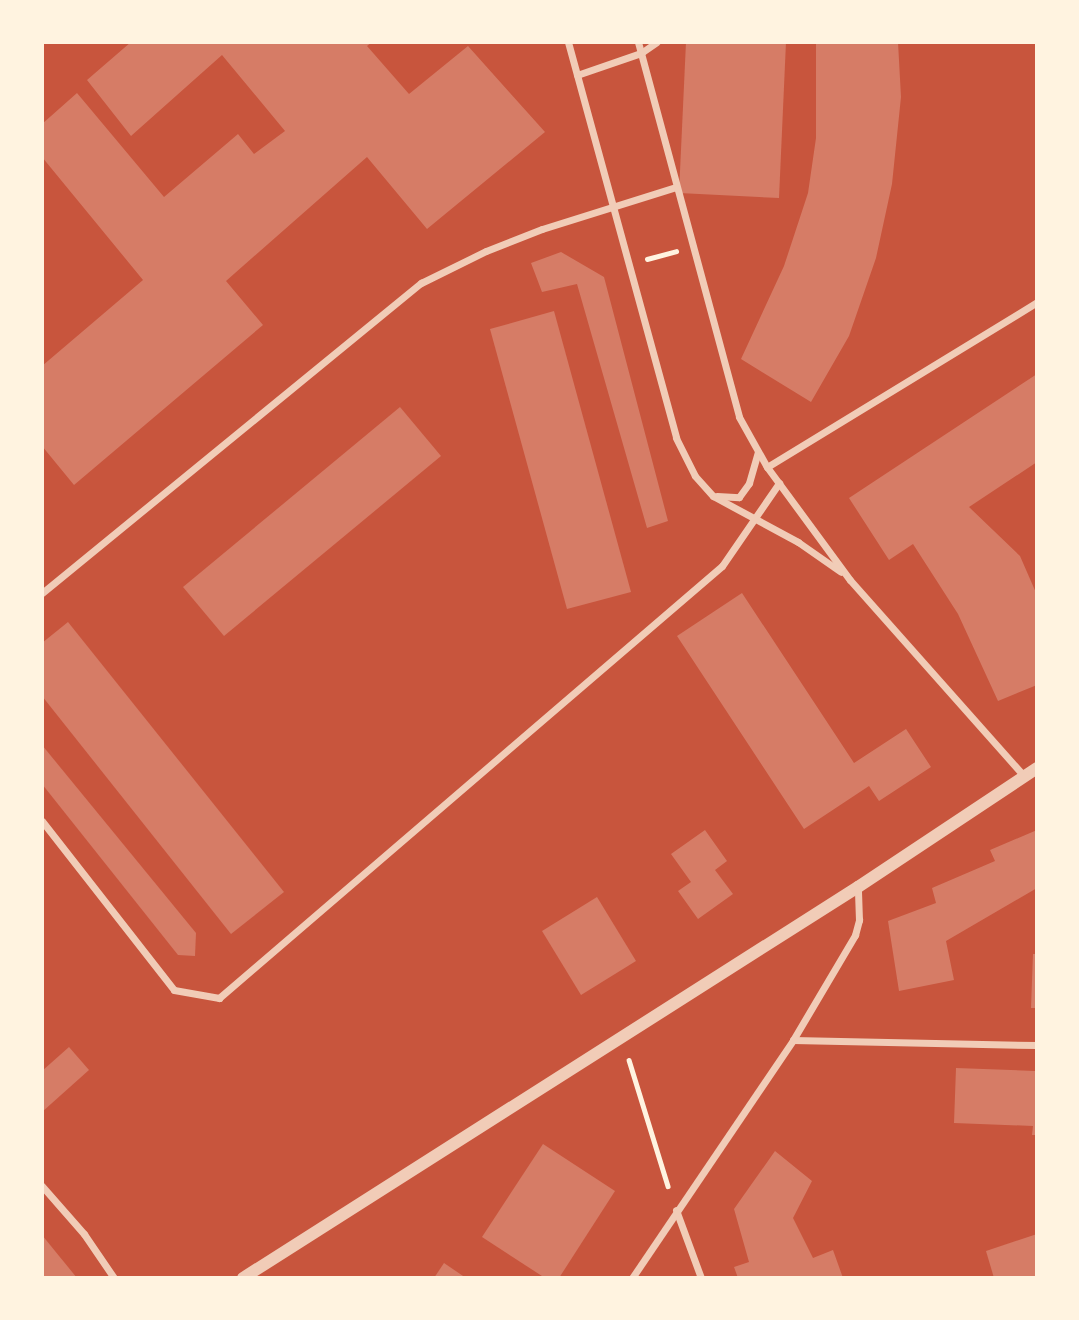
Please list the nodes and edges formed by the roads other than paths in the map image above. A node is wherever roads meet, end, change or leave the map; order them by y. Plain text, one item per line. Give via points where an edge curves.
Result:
1 (568, 42) edge
2 (638, 42) edge
3 (657, 42) edge
4 (641, 53) junction
5 (577, 75) junction
6 (676, 187) junction
7 (613, 205) junction
8 (1037, 302) edge
9 (758, 452) junction
10 (767, 467) junction
11 (779, 483) junction
12 (713, 496) junction
13 (753, 518) junction
14 (850, 580) junction
15 (42, 593) edge
16 (1037, 768) edge
17 (1024, 776) junction
18 (42, 821) edge
19 (858, 887) junction
20 (793, 1040) junction
21 (1037, 1045) edge
22 (42, 1186) edge
23 (676, 1210) junction
24 (114, 1278) edge
25 (243, 1278) edge
26 (632, 1278) edge
27 (701, 1278) edge

1 - 5 street
2 - 4 street
3 - 4 street
4 - 5 street
4 - 6 street
5 - 7 street
6 - 7 street
6 - 9 street via 739,417
7 - 12 street via 676,438 695,476
7 - 15 street via 486,251 421,283
8 - 10 street
9 - 10 street
9 - 12 street via 740,497
10 - 11 street
11 - 13 street
11 - 14 street
12 - 13 street
13 - 14 street via 798,542
13 - 18 street via 722,565 219,998 174,990
14 - 17 street
16 - 17 street
17 - 19 street
19 - 20 street via 855,935
19 - 25 street
20 - 21 street
20 - 23 street
22 - 24 street
23 - 26 street
23 - 27 street

